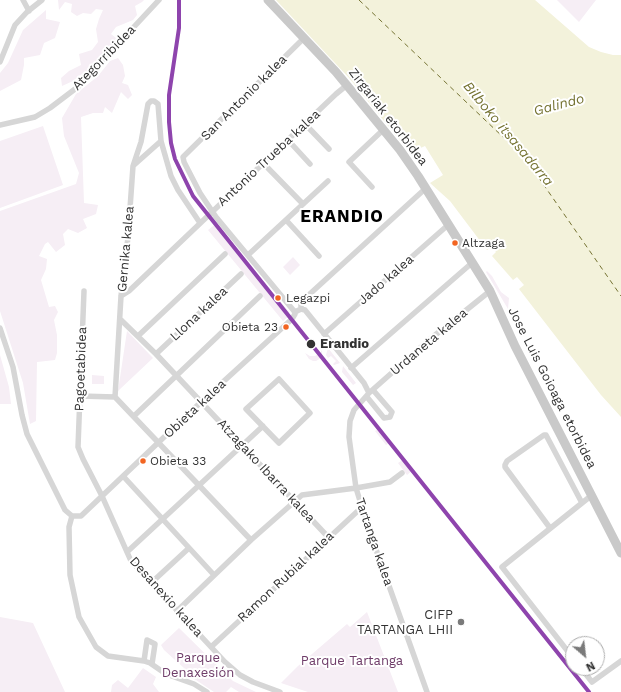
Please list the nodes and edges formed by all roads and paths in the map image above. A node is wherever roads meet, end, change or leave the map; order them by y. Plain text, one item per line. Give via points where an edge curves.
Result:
1 (23, 0) edge
2 (42, 0) edge
3 (159, 0) edge
4 (268, 0) edge
5 (28, 11) junction
6 (304, 38) junction
7 (0, 62) edge
8 (347, 85) junction
9 (305, 124) junction
10 (0, 125) edge
11 (383, 130) junction
12 (288, 140) junction
13 (161, 142) junction
14 (329, 149) dead end
15 (263, 163) junction
16 (310, 164) dead end
17 (133, 166) junction
18 (328, 181) dead end
19 (372, 187) dead end
20 (424, 189) junction
21 (303, 204) junction
22 (212, 211) junction
23 (286, 220) junction
24 (200, 223) junction
25 (448, 225) junction
26 (225, 254) dead end
27 (248, 255) junction
28 (319, 256) dead end
29 (472, 262) junction
30 (241, 274) dead end
31 (84, 291) dead end
32 (490, 291) junction
33 (121, 296) junction
34 (260, 296) dead end
35 (297, 310) junction
36 (120, 319) junction
37 (0, 328) edge
38 (324, 334) junction
39 (138, 336) junction
40 (156, 354) junction
41 (351, 368) junction
42 (176, 376) junction
43 (370, 393) junction
44 (80, 396) junction
45 (115, 397) junction
46 (202, 402) junction
47 (134, 416) junction
48 (263, 426) junction
49 (159, 443) junction
50 (242, 446) junction
51 (78, 448) joint
52 (402, 473) dead end
53 (123, 476) junction
54 (199, 485) junction
55 (356, 488) junction
56 (592, 495) junction
57 (102, 496) junction
58 (294, 502) junction
59 (582, 503) junction
60 (361, 508) junction
61 (72, 516) junction
62 (163, 519) junction
63 (550, 528) junction
64 (329, 538) junction
65 (251, 540) junction
66 (189, 548) junction
67 (127, 552) junction
68 (621, 553) edge
69 (214, 575) junction
70 (151, 583) junction
71 (177, 611) junction
72 (211, 647) junction
73 (565, 648) edge
74 (144, 661) junction
75 (621, 661) edge
76 (152, 664) junction
77 (605, 673) edge
78 (587, 676) edge
79 (600, 676) edge
80 (207, 692) edge
81 (280, 692) edge
82 (427, 692) edge

1 - 5 street
2 - 5 street
3 - 10 street, Ategorribidea via 79,86 35,117
4 - 6 main road, Zirgariak etorbidea
5 - 7 street via 15,25
6 - 8 main road, Zirgariak etorbidea
6 - 22 street, San Antonio kalea via 184,157 191,178
8 - 9 street, Antonio Trueba kalea
8 - 11 main road, Zirgariak etorbidea
9 - 12 street, Antonio Trueba kalea
9 - 14 street
11 - 19 street via 349,162
11 - 20 main road, Zirgariak etorbidea via 407,160
12 - 15 street, Antonio Trueba kalea
12 - 16 street
13 - 17 street
13 - 17 street, Gernika kalea via 158,104 154,100 148,104 141,142
13 - 24 street via 165,160 178,190
15 - 21 street
15 - 22 street, Antonio Trueba kalea
17 - 33 street, Gernika kalea
18 - 21 street
20 - 25 main road, Zirgariak etorbidea
20 - 35 street, Obieta kalea via 301,302
21 - 23 street
22 - 24 street, Antonio Trueba kalea
22 - 27 street
23 - 27 street
23 - 28 street
24 - 33 street, Antonio Trueba kalea
25 - 29 main road, Zirgariak etorbidea
25 - 38 street, Jado kalea
26 - 39 street
27 - 35 street
29 - 32 main road, Jose Luis Goioaga etorbidea
29 - 41 street
30 - 40 street, Llona kalea
31 - 44 street, Pagoetabidea
32 - 43 street, Urdaneta kalea via 429,340
32 - 56 main road, Jose Luis Goioaga etorbidea via 515,346
33 - 36 street, Gernika kalea
34 - 42 street
35 - 38 street via 305,310
35 - 46 street, Obieta kalea via 292,319
36 - 39 street, Atzagako Ibarra kalea
36 - 45 street, Gernika kalea
37 - 61 street via 12,367 27,434 66,510
38 - 41 street
39 - 40 street, Atzagako Ibarra kalea
40 - 42 street, Atzagako Ibarra kalea
41 - 43 street
42 - 46 street, Atzagako Ibarra kalea
42 - 47 street
43 - 55 street, Tartanga kalea via 351,416 348,430
44 - 45 street
44 - 51 street, Pagoetabidea
45 - 47 street
46 - 49 street, Obieta kalea
46 - 50 street, Atzagako Ibarra kalea
47 - 49 street
48 - 48 street via 279,443 310,413 278,379 246,409
48 - 50 street
49 - 53 street, Obieta kalea
49 - 54 street
50 - 54 street
50 - 58 street, Atzagako Ibarra kalea
51 - 57 street, Desanexio kalea
52 - 55 street via 390,482
53 - 57 street, Obieta kalea
53 - 62 street
54 - 62 street
54 - 65 street
55 - 58 street via 302,495
55 - 60 street, Tartanga kalea
56 - 59 street
56 - 68 main road, Jose Luis Goioaga etorbidea
57 - 61 street, Obieta kalea via 81,516
57 - 67 street, Desanexio kalea
58 - 64 street, Atzagako Ibarra kalea
58 - 65 street
59 - 63 street
59 - 63 street, Jose Luis Goioaga etorbidea via 546,435 505,462 505,467
60 - 64 street, Ramon Rubial kalea
60 - 82 street, Tartanga kalea
61 - 74 street via 69,527 70,575 79,617 96,647 108,656
62 - 66 street
62 - 67 street
63 - 73 street via 502,567
64 - 72 street, Ramon Rubial kalea
65 - 69 street
66 - 69 street
66 - 70 street
67 - 70 street, Desanexio kalea via 131,561
69 - 71 street
70 - 71 street, Desanexio kalea
71 - 72 street, Desanexio kalea
72 - 81 street, Desanexio kalea via 240,675
74 - 76 street
74 - 76 street via 147,640 155,644
75 - 77 street
76 - 80 street via 166,674 194,684
78 - 79 street via 592,682

